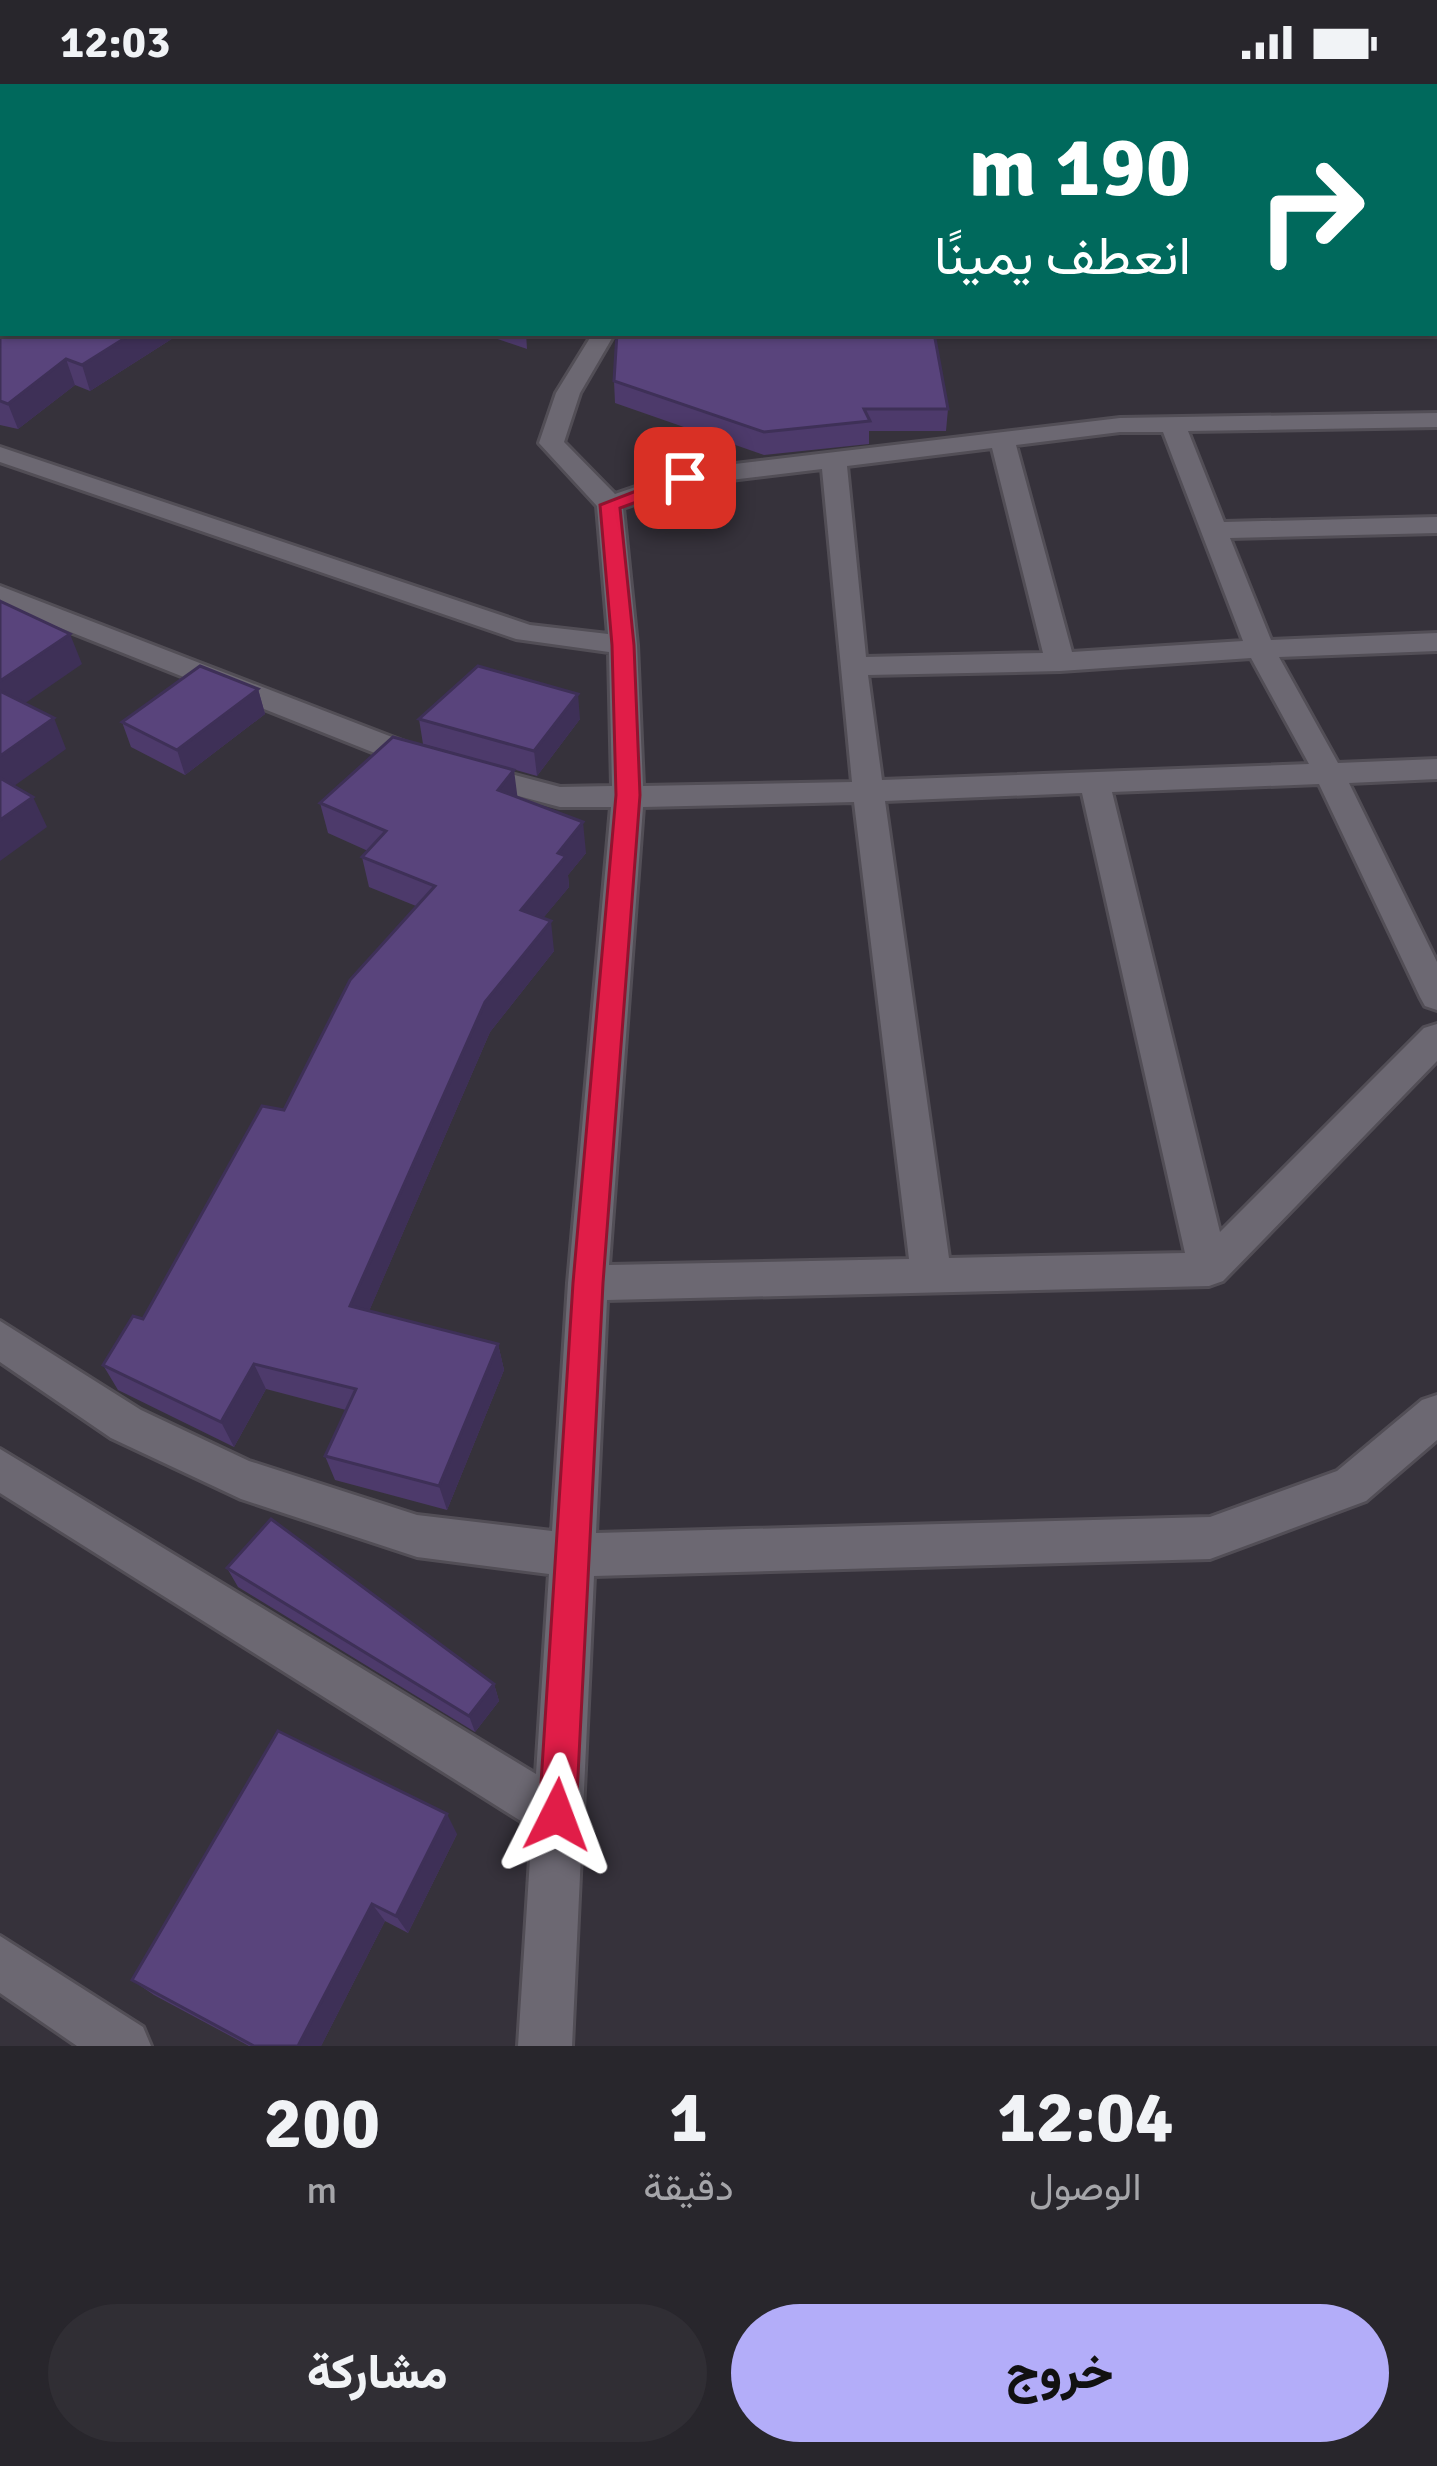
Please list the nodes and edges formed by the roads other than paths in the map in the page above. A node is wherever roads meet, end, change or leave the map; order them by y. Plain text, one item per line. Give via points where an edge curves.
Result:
1 (602, 336) edge
2 (1437, 420) edge
3 (1173, 424) junction
4 (1002, 440) junction
5 (0, 454) edge
6 (834, 460) junction
7 (610, 505) junction
8 (1437, 525) edge
9 (1214, 530) junction
10 (0, 594) edge
11 (1437, 642) edge
12 (623, 645) junction
13 (1260, 649) junction
14 (1060, 662) junction
15 (852, 665) junction
16 (1437, 769) edge
17 (1330, 776) junction
18 (1095, 784) junction
19 (868, 792) junction
20 (628, 795) junction
21 (1437, 997) edge
22 (1437, 1038) edge
23 (1209, 1269) junction
24 (931, 1273) junction
25 (588, 1283) junction
26 (0, 1339) edge
27 (1437, 1414) edge
28 (0, 1468) edge
29 (572, 1556) junction
30 (557, 1815) junction
31 (0, 1962) edge
32 (124, 2046) edge
33 (545, 2046) edge

1 - 7 street via 568,393 551,443
2 - 3 street
3 - 4 street
3 - 9 street
4 - 6 street
4 - 14 street
5 - 12 street via 526,633
6 - 7 street via 685,478
6 - 15 street
7 - 12 street
8 - 9 street
9 - 13 street
10 - 20 street via 426,762 560,797
11 - 13 street
12 - 20 street
13 - 14 street
13 - 17 street
14 - 15 street
15 - 19 street
16 - 17 street
17 - 18 street
17 - 21 street
18 - 19 street
18 - 23 street
19 - 20 street
19 - 24 street
20 - 25 street
22 - 23 street
23 - 24 street
24 - 25 street
25 - 29 street
26 - 29 street via 126,1424 241,1479 417,1536
27 - 29 street via 1352,1486 1210,1538
28 - 30 street
29 - 30 street
30 - 33 street
31 - 32 street

